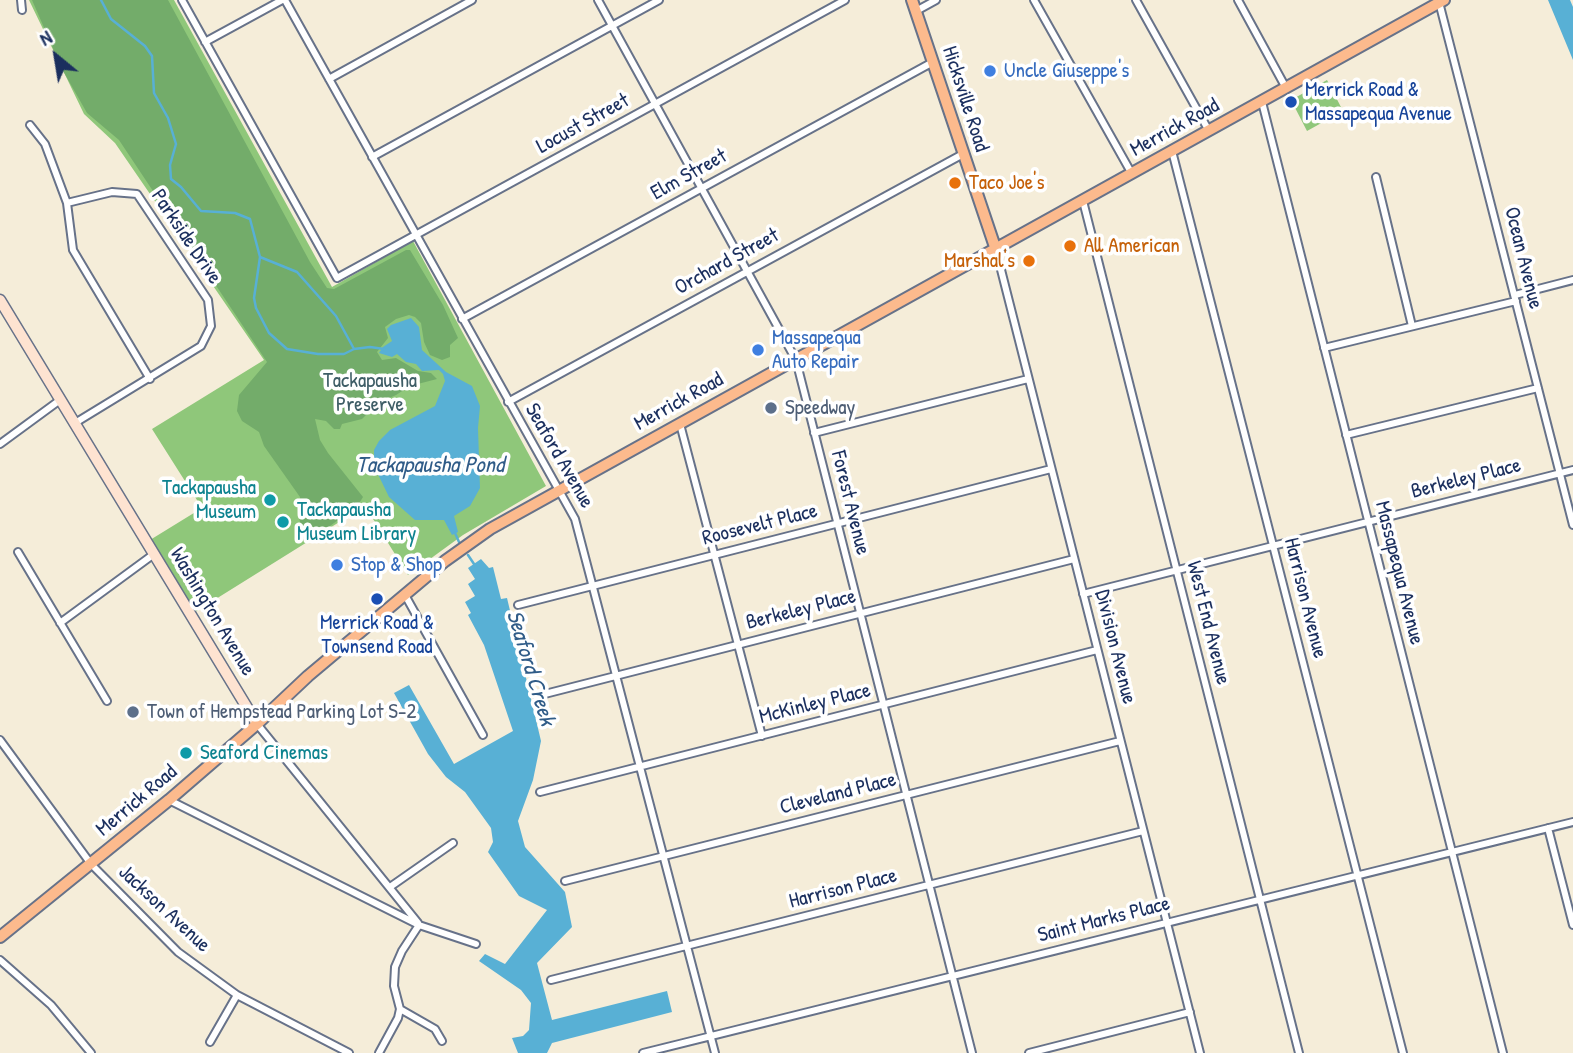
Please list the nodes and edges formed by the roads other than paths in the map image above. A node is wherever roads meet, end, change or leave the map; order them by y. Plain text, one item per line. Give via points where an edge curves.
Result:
1 (21, 0) edge
2 (182, 0) edge
3 (284, 0) edge
4 (472, 0) edge
5 (598, 0) edge
6 (659, 0) edge
7 (845, 0) edge
8 (936, 0) edge
9 (1034, 0) edge
10 (1136, 0) edge
11 (1238, 0) edge
12 (1441, 1) edge
13 (914, 6) edge
14 (22, 10) dead end
15 (612, 26) junction
16 (205, 42) junction
17 (933, 62) junction
18 (329, 79) junction
19 (1286, 88) junction
20 (1262, 102) junction
21 (655, 104) junction
22 (30, 125) dead end
23 (1209, 131) junction
24 (1172, 151) junction
25 (963, 154) junction
26 (372, 157) junction
27 (1132, 174) junction
28 (1376, 177) dead end
29 (701, 188) junction
30 (1083, 201) junction
31 (67, 203) junction
32 (416, 236) junction
33 (996, 250) junction
34 (747, 271) junction
35 (1573, 280) edge
36 (1516, 298) junction
37 (0, 300) edge
38 (462, 319) junction
39 (1412, 327) junction
40 (1324, 348) junction
41 (796, 360) junction
42 (150, 379) junction
43 (1028, 379) junction
44 (1538, 388) junction
45 (61, 400) junction
46 (508, 401) junction
47 (75, 423) junction
48 (680, 424) junction
49 (814, 433) junction
50 (1346, 435) junction
51 (0, 444) edge
52 (1051, 469) junction
53 (1573, 470) edge
54 (1560, 473) junction
55 (558, 491) junction
56 (1368, 522) junction
57 (837, 523) junction
58 (1573, 525) edge
59 (1273, 546) junction
60 (18, 552) dead end
61 (154, 554) junction
62 (716, 554) junction
63 (1074, 559) junction
64 (1177, 570) junction
65 (594, 585) junction
66 (1083, 594) junction
67 (405, 595) junction
68 (518, 605) dead end
69 (860, 614) junction
70 (60, 623) junction
71 (739, 644) junction
72 (1097, 650) junction
73 (617, 676) junction
74 (537, 696) dead end
75 (107, 701) dead end
76 (883, 705) junction
77 (257, 724) junction
78 (483, 735) dead end
79 (762, 736) junction
80 (0, 740) edge
81 (1120, 741) junction
82 (641, 766) junction
83 (540, 792) dead end
84 (906, 795) junction
85 (169, 800) junction
86 (1573, 822) edge
87 (1548, 828) junction
88 (1143, 831) junction
89 (453, 843) dead end
90 (1452, 852) junction
91 (664, 856) junction
92 (91, 864) junction
93 (1357, 875) junction
94 (565, 881) dead end
95 (929, 885) junction
96 (390, 887) junction
97 (1260, 900) junction
98 (1167, 923) junction
99 (419, 925) junction
100 (1573, 925) edge
101 (0, 937) edge
102 (476, 944) dead end
103 (687, 946) junction
104 (0, 960) edge
105 (952, 976) junction
106 (551, 981) dead end
107 (237, 995) junction
108 (400, 1009) junction
109 (1189, 1012) junction
110 (710, 1036) junction
111 (442, 1041) dead end
112 (210, 1042) dead end
113 (91, 1053) edge
114 (349, 1053) edge
115 (379, 1053) edge
116 (643, 1053) edge
117 (715, 1053) edge
118 (972, 1053) edge
119 (1029, 1053) edge
120 (1200, 1053) edge
121 (1299, 1053) edge
122 (1403, 1053) edge
123 (1503, 1053) edge

1 - 14 street
2 - 16 street
3 - 16 street
3 - 18 street, Seaford Avenue
4 - 18 street
5 - 15 street, Forest Avenue
6 - 15 street
7 - 21 street, Locust Street
8 - 13 street
9 - 27 street
10 - 23 street
11 - 19 street
12 - 19 main road, Merrick Road
12 - 36 street, Ocean Avenue
13 - 17 main road, Hicksville Road
15 - 21 street, Forest Avenue
15 - 26 street
16 - 32 street, Locust Street via 337,278
17 - 25 main road, Hicksville Road
17 - 29 street, Elm Street
18 - 26 street, Seaford Avenue
19 - 20 main road, Merrick Road
20 - 23 main road, Merrick Road
20 - 40 street, Massapequa Avenue
21 - 29 street, Forest Avenue
21 - 32 street, Locust Street
22 - 31 street via 45,144
23 - 24 main road, Merrick Road
24 - 27 main road, Merrick Road
24 - 59 street, Harrison Avenue
25 - 33 main road, Hicksville Road
25 - 34 street, Orchard Street
26 - 32 street, Seaford Avenue
27 - 30 main road, Merrick Road
28 - 39 street
29 - 34 street, Forest Avenue
29 - 38 street, Elm Street
30 - 33 main road, Merrick Road
30 - 64 street, West End Avenue
31 - 42 street via 72,250
31 - 42 street, Parkside Drive via 112,192 137,194 208,300 211,326 201,346
32 - 38 street, Seaford Avenue
33 - 41 main road, Merrick Road
33 - 43 street, Division Avenue
34 - 41 street, Forest Avenue
34 - 46 street, Orchard Street
35 - 36 street
36 - 39 street
36 - 44 street, Ocean Avenue
37 - 45 street, Washington Avenue
38 - 46 street, Seaford Avenue
39 - 40 street
40 - 50 street, Massapequa Avenue
41 - 48 main road, Merrick Road
41 - 49 street, Forest Avenue
42 - 47 street, Parkside Drive
43 - 49 street
43 - 52 street, Division Avenue
44 - 50 street
44 - 54 street, Ocean Avenue
45 - 47 street, Washington Avenue
45 - 51 street
46 - 55 street, Seaford Avenue
47 - 61 street, Washington Avenue
48 - 55 main road, Merrick Road
48 - 62 street
49 - 57 street, Forest Avenue
50 - 56 street, Massapequa Avenue
52 - 57 street, Roosevelt Place
52 - 63 street, Division Avenue
53 - 54 street, Berkeley Place
54 - 56 street, Berkeley Place
54 - 58 street, Ocean Avenue
55 - 65 street, Seaford Avenue via 575,519
55 - 67 main road, Merrick Road via 490,529
56 - 59 street, Berkeley Place
56 - 90 street, Massapequa Avenue
57 - 62 street, Roosevelt Place
57 - 69 street, Forest Avenue
59 - 64 street, Berkeley Place
59 - 93 street, Harrison Avenue
60 - 70 street
61 - 70 street
61 - 77 street, Washington Avenue
62 - 65 street, Roosevelt Place
62 - 71 street
63 - 66 street, Division Avenue
63 - 69 street, Berkeley Place
64 - 66 street, Berkeley Place
64 - 97 street, West End Avenue
65 - 68 street, Roosevelt Place
65 - 73 street, Seaford Avenue
66 - 72 street, Division Avenue
67 - 77 main road, Merrick Road
67 - 78 street
69 - 71 street, Berkeley Place
69 - 76 street, Forest Avenue
70 - 75 street
71 - 73 street, Berkeley Place
71 - 79 street
72 - 76 street, McKinley Place
72 - 81 street, Division Avenue
73 - 74 street, Berkeley Place
73 - 82 street, Seaford Avenue
76 - 79 street, McKinley Place
76 - 84 street, Forest Avenue
77 - 85 main road, Merrick Road
77 - 96 street, Washington Avenue
79 - 82 street, McKinley Place
80 - 92 street, Jackson Avenue
81 - 84 street, Cleveland Place
81 - 88 street, Division Avenue
82 - 83 street, McKinley Place
82 - 91 street, Seaford Avenue
84 - 91 street, Cleveland Place
84 - 95 street, Forest Avenue
85 - 92 main road, Merrick Road
85 - 99 street
86 - 87 street, Saint Marks Place
87 - 90 street, Saint Marks Place
87 - 100 street
88 - 95 street, Harrison Place
88 - 98 street, Division Avenue
89 - 96 street
90 - 93 street, Saint Marks Place
90 - 123 street, Massapequa Avenue
91 - 94 street, Cleveland Place
91 - 103 street, Seaford Avenue
92 - 101 main road, Merrick Road
92 - 107 street, Jackson Avenue via 178,951
93 - 97 street, Saint Marks Place
93 - 122 street, Harrison Avenue
95 - 103 street, Harrison Place
95 - 105 street, Forest Avenue
96 - 99 street, Washington Avenue
97 - 98 street, Saint Marks Place
97 - 121 street, West End Avenue
98 - 105 street, Saint Marks Place
98 - 109 street, Division Avenue
99 - 102 street
99 - 108 street via 395,967
103 - 106 street, Harrison Place
103 - 110 street, Seaford Avenue
104 - 113 street via 51,1005
105 - 110 street, Saint Marks Place
105 - 118 street, Forest Avenue
107 - 112 street
107 - 114 street, Jackson Avenue
108 - 111 street via 435,1029
108 - 115 street
109 - 119 street
109 - 120 street, Division Avenue
110 - 116 street, Saint Marks Place
110 - 117 street, Seaford Avenue

